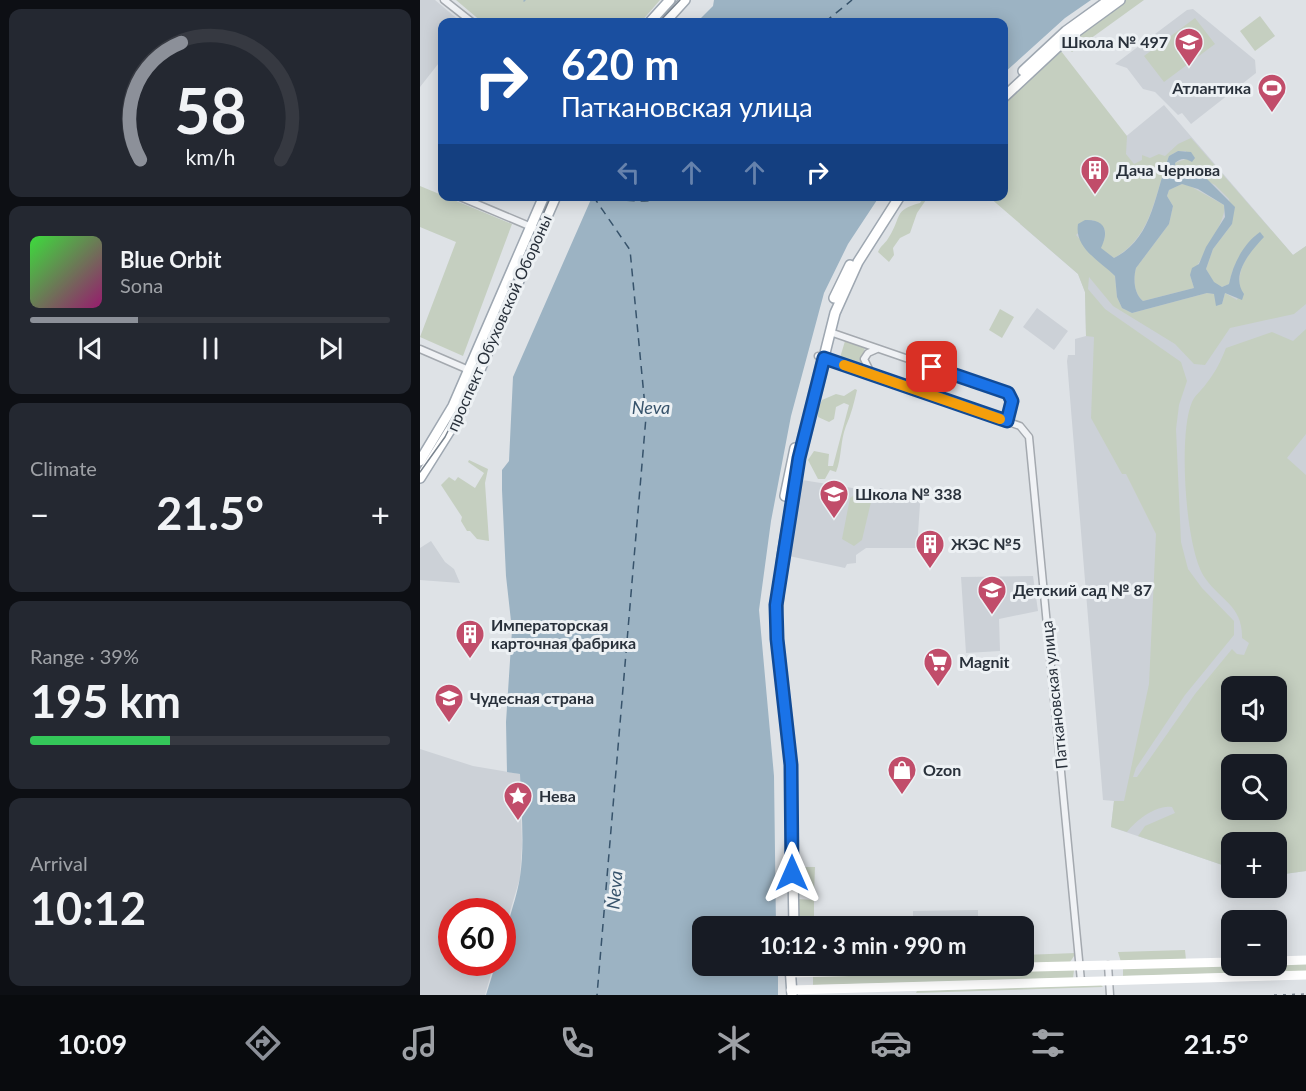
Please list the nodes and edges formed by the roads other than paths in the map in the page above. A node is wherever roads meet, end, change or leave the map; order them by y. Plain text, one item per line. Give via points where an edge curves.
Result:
1 (444, 0) edge
2 (670, 0) edge
3 (685, 0) edge
4 (1108, 0) edge
5 (1120, 0) edge
6 (467, 18) edge
7 (654, 18) edge
8 (669, 18) edge
9 (1008, 85) edge
10 (1008, 93) edge
11 (470, 201) edge
12 (542, 201) edge
13 (554, 201) edge
14 (889, 201) edge
15 (896, 201) edge
16 (531, 227) junction
17 (541, 231) junction
18 (830, 332) junction
19 (420, 349) edge
20 (879, 349) junction
21 (821, 357) junction
22 (469, 370) junction
23 (478, 374) junction
24 (872, 375) junction
25 (1007, 421) junction
26 (420, 461) edge
27 (420, 478) edge
28 (788, 916) edge
29 (794, 916) edge
30 (1306, 960) edge
31 (1287, 961) edge
32 (1221, 962) edge
33 (1108, 965) junction
34 (1081, 966) junction
35 (1034, 967) edge
36 (1306, 975) edge
37 (794, 976) edge
38 (1109, 980) junction
39 (1081, 981) junction
40 (795, 992) edge
41 (1110, 995) edge

1 - 6 street
2 - 7 main road
3 - 8 main road
4 - 9 main road via 1053,42
5 - 10 main road via 1065,40
11 - 16 street
12 - 16 main road, проспект Обуховской Обороны
13 - 17 main road, проспект Обуховской Обороны
14 - 21 main road via 842,280 829,314
15 - 18 main road via 848,281
16 - 17 street
16 - 22 main road, проспект Обуховской Обороны
17 - 23 main road, проспект Обуховской Обороны
18 - 20 street
18 - 21 main road
19 - 22 street
20 - 24 street via 864,359
20 - 25 street via 1008,393 1012,401
21 - 24 street, Паткановская улица
21 - 28 main road via 789,474 770,615 785,758
21 - 29 main road via 794,484 776,605 791,765
22 - 23 street
22 - 26 main road, проспект Обуховской Обороны via 447,419
23 - 27 main road, проспект Обуховской Обороны via 456,424
24 - 25 street, Паткановская улица
25 - 34 street, Паткановская улица via 1024,429 1029,437
30 - 31 main road
32 - 33 main road
33 - 34 main road
33 - 38 street
34 - 35 main road
34 - 39 street, Паткановская улица
36 - 38 main road
37 - 40 main road
38 - 39 main road
38 - 41 street
39 - 40 main road

